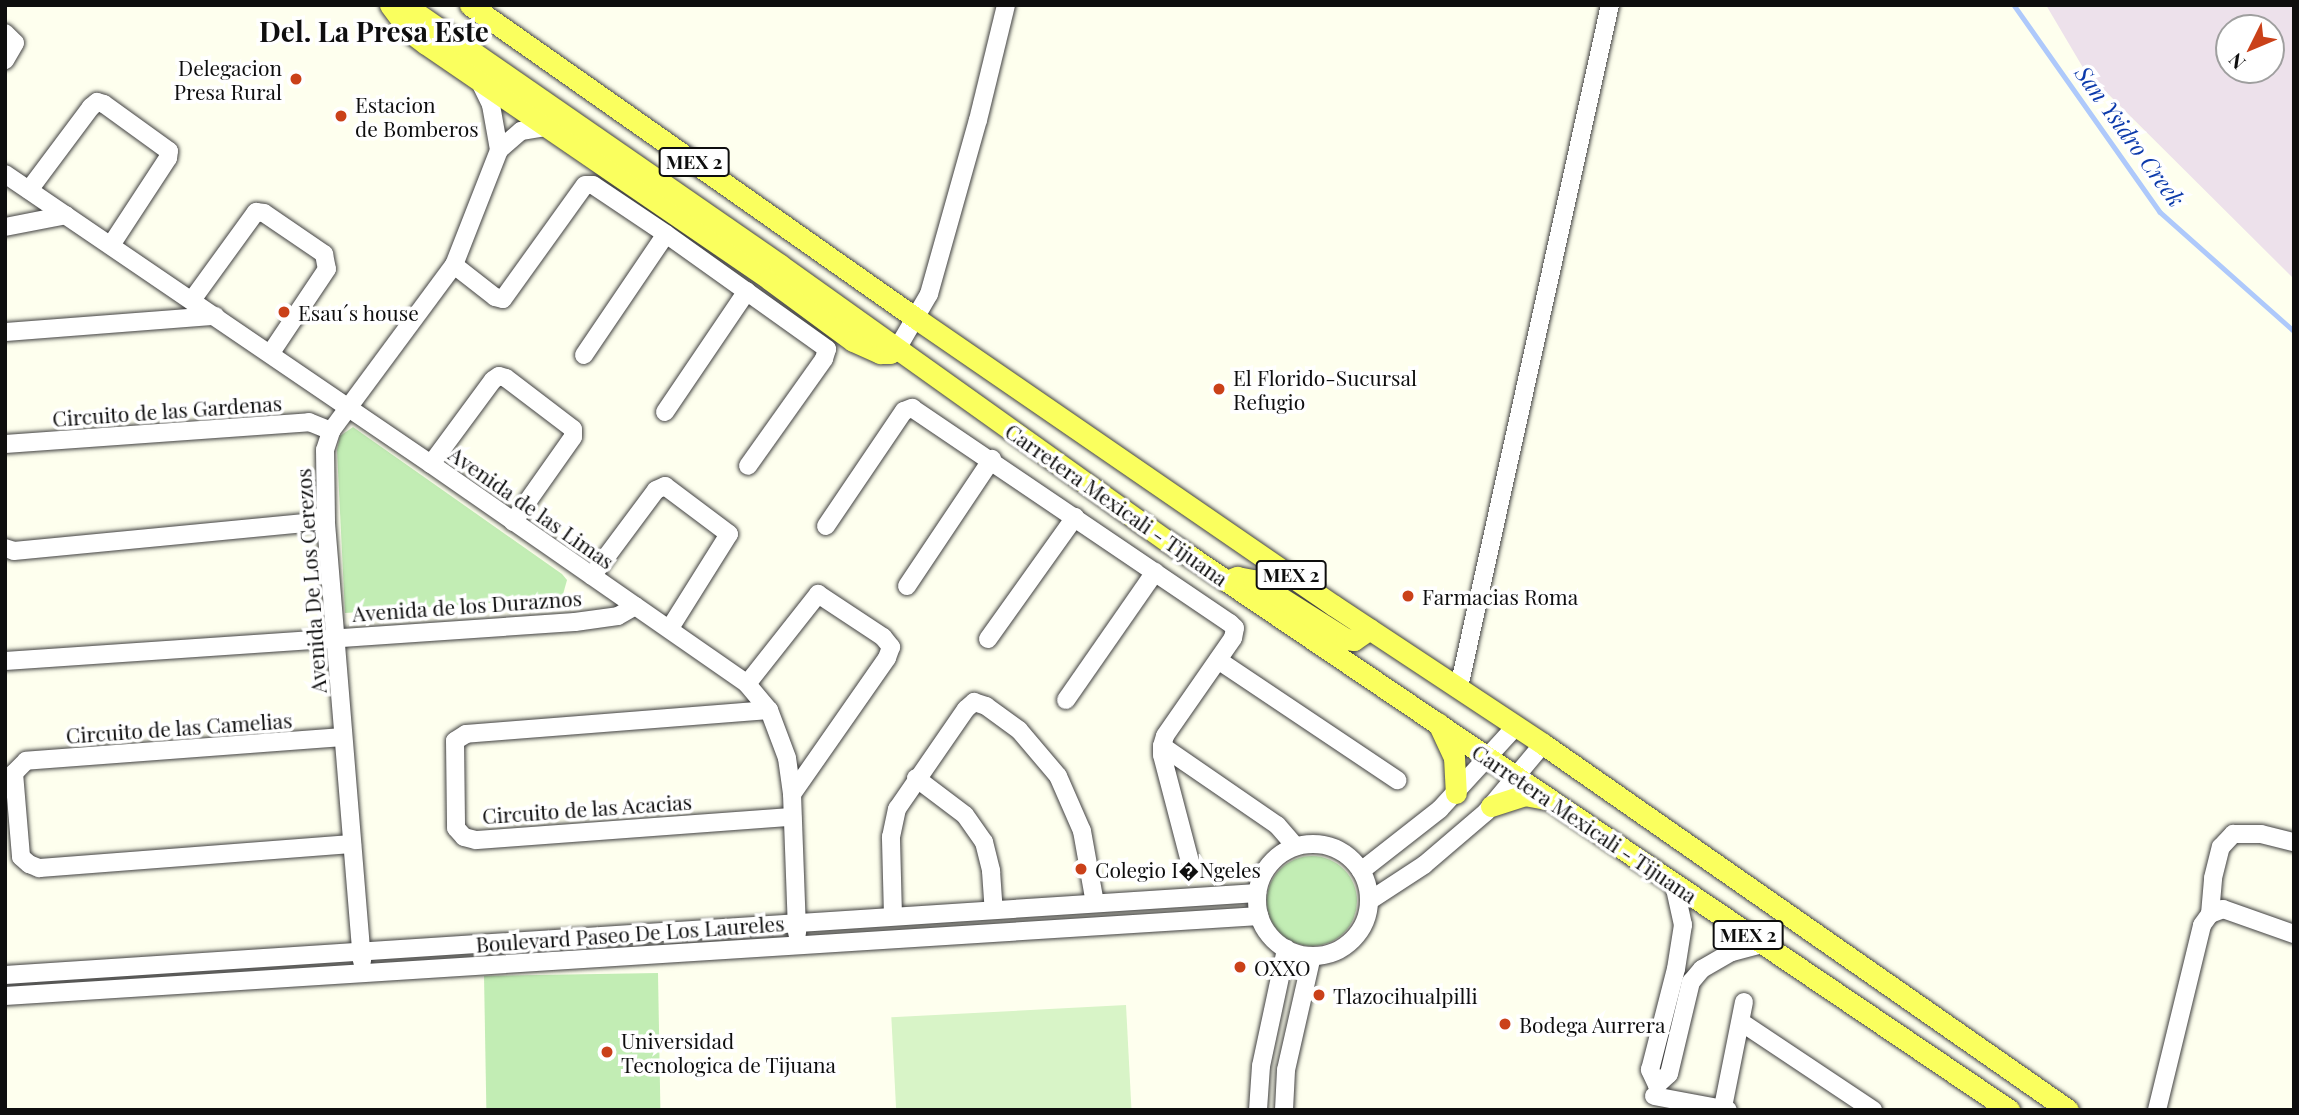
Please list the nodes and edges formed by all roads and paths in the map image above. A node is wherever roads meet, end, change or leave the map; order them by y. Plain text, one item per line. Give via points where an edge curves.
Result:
1 (390, 5) edge
2 (405, 5) edge
3 (470, 5) edge
4 (1006, 5) edge
5 (1610, 5) edge
6 (5, 33) edge
7 (5, 60) edge
8 (480, 82) junction
9 (547, 127) junction
10 (499, 150) junction
11 (5, 174) edge
12 (29, 190) junction
13 (66, 215) junction
14 (5, 227) edge
15 (666, 234) junction
16 (111, 245) junction
17 (454, 265) junction
18 (747, 291) junction
19 (192, 300) junction
20 (215, 316) junction
21 (918, 319) junction
22 (5, 332) edge
23 (897, 349) junction
24 (270, 354) junction
25 (584, 355) dead end
26 (349, 408) junction
27 (665, 412) dead end
28 (331, 431) junction
29 (5, 444) edge
30 (992, 459) junction
31 (431, 464) junction
32 (748, 466) dead end
33 (1075, 517) junction
34 (326, 521) junction
35 (513, 522) junction
36 (826, 526) dead end
37 (5, 548) edge
38 (1155, 572) junction
39 (592, 576) junction
40 (1226, 581) junction
41 (906, 586) dead end
42 (635, 606) junction
43 (670, 628) junction
44 (1370, 629) junction
45 (335, 637) junction
46 (988, 639) dead end
47 (5, 660) edge
48 (1218, 660) junction
49 (747, 684) junction
50 (1459, 687) junction
51 (1066, 700) dead end
52 (769, 710) junction
53 (1437, 721) junction
54 (1516, 726) junction
55 (343, 737) junction
56 (1543, 744) junction
57 (1162, 746) junction
58 (1489, 758) junction
59 (1516, 776) junction
60 (916, 778) junction
61 (1397, 780) dead end
62 (1456, 793) junction
63 (792, 794) junction
64 (1553, 801) junction
65 (1491, 806) junction
66 (792, 817) junction
67 (2294, 842) edge
68 (352, 844) junction
69 (1295, 846) junction
70 (1190, 862) dead end
71 (1361, 871) junction
72 (1674, 884) junction
73 (1257, 893) junction
74 (1369, 901) junction
75 (1094, 903) junction
76 (993, 910) junction
77 (2210, 914) junction
78 (893, 916) junction
79 (1259, 916) junction
80 (796, 922) junction
81 (2294, 934) edge
82 (798, 943) junction
83 (1762, 944) junction
84 (361, 949) junction
85 (1286, 949) junction
86 (1312, 956) junction
87 (5, 975) edge
88 (363, 975) junction
89 (5, 996) edge
90 (1744, 1002) dead end
91 (1741, 1022) junction
92 (1654, 1097) edge
93 (1725, 1108) edge
94 (1258, 1110) edge
95 (1284, 1110) edge
96 (1873, 1110) edge
97 (2009, 1110) edge
98 (2068, 1110) edge
99 (2157, 1110) edge

1 - 8 main road via 410,32
2 - 23 main road, Carretera Mexicali - Tijuana / MEX 2
3 - 21 main road, Carretera Mexicali - Tijuana / MEX 2
4 - 21 street via 963,174
5 - 50 street
6 - 7 street via 15,43
8 - 9 main road
8 - 10 street via 493,113
9 - 10 street via 521,131
9 - 23 main road via 853,341 880,353
10 - 17 street, Avenida De Los Cerezos
11 - 12 street, Avenida de las Limas
12 - 13 street, Avenida de las Limas
12 - 16 street via 91,107 97,102 104,104 169,151
13 - 14 street
13 - 16 street, Avenida de las Limas
15 - 17 street via 593,185 585,185 503,299
15 - 18 street
15 - 25 street
16 - 19 street, Avenida de las Limas
17 - 26 street, Avenida De Los Cerezos
18 - 27 street
18 - 32 street via 827,349
19 - 20 street, Avenida de las Limas
19 - 24 street via 256,212 324,254 327,269
20 - 22 street
20 - 24 street, Avenida de las Limas
21 - 23 street
21 - 44 main road, Carretera Mexicali - Tijuana / MEX 2
23 - 40 main road, Carretera Mexicali - Tijuana / MEX 2
24 - 26 street, Avenida de las Limas
26 - 28 street, Avenida De Los Cerezos
26 - 31 street, Avenida de las Limas
28 - 29 street, Circuito de las Gardenas via 309,422
28 - 34 street, Avenida De Los Cerezos via 325,450
30 - 33 street
30 - 36 street via 912,408 904,411
30 - 41 street
31 - 35 street, Avenida de las Limas
31 - 35 street via 493,380 506,378 573,429 573,436
33 - 38 street
33 - 46 street
34 - 37 street via 14,551
34 - 45 street, Avenida De Los Cerezos
35 - 39 street, Avenida de las Limas
38 - 48 street via 1235,628
38 - 51 street
39 - 42 street, Avenida de las Limas
39 - 43 street via 656,490 665,486 729,534
40 - 44 main road via 1237,577 1253,580 1346,639 1361,637
40 - 53 main road, Carretera Mexicali - Tijuana / MEX 2
42 - 43 street, Avenida de las Limas
42 - 45 street, Avenida de los Duraznos via 618,616 575,622
43 - 49 street, Avenida de las Limas
44 - 50 main road, Carretera Mexicali - Tijuana / MEX 2
45 - 47 street, Avenida de los Duraznos
45 - 55 street, Avenida De Los Cerezos
48 - 57 street
48 - 61 street
49 - 52 street, Avenida de las Limas
49 - 63 street via 818,594 891,647
50 - 54 main road, Carretera Mexicali - Tijuana / MEX 2
52 - 63 street, Avenida de las Limas via 787,758
52 - 66 street, Circuito de las Acacias via 466,734 455,741 456,828 464,837 476,840
53 - 58 main road, Carretera Mexicali - Tijuana / MEX 2
53 - 62 main road via 1454,757
54 - 56 main road, Carretera Mexicali - Tijuana / MEX 2
54 - 58 street
55 - 68 street, Avenida De Los Cerezos
55 - 68 street, Circuito de las Camelias via 26,761 14,773 21,857 39,868
56 - 59 street
56 - 98 main road, Carretera Mexicali - Tijuana / MEX 2
57 - 69 street via 1277,825
57 - 70 street
58 - 59 main road, Carretera Mexicali - Tijuana / MEX 2
58 - 62 street
59 - 64 main road, Carretera Mexicali - Tijuana / MEX 2
59 - 65 street
60 - 75 street via 966,709 974,702 986,706 1019,730 1058,776 1082,831
60 - 76 street via 965,816 984,842
60 - 78 street via 893,821
62 - 71 street
63 - 66 street, Avenida de las Limas
64 - 65 main road via 1524,795
64 - 72 main road, Carretera Mexicali - Tijuana / MEX 2
65 - 74 street via 1424,865
66 - 80 street, Avenida de las Limas
67 - 77 street via 2262,834 2233,834 2221,847
68 - 84 street, Avenida De Los Cerezos
69 - 71 street via 1339,850
69 - 73 street via 1269,864
71 - 74 street
72 - 83 main road, Carretera Mexicali - Tijuana / MEX 2
72 - 92 street via 1683,925 1650,1070
73 - 75 street, Boulevard Paseo De Los Laureles
73 - 79 street
74 - 86 street via 1358,934 1329,954
75 - 76 street, Boulevard Paseo De Los Laureles
76 - 78 street, Boulevard Paseo De Los Laureles
77 - 81 street via 2222,909
77 - 99 street via 2202,925
78 - 80 street, Boulevard Paseo De Los Laureles
79 - 82 street, Boulevard Paseo De Los Laureles
79 - 85 street via 1269,936
80 - 82 street, Avenida de las Limas
80 - 84 street, Boulevard Paseo De Los Laureles
82 - 88 street, Boulevard Paseo De Los Laureles
83 - 92 street via 1702,969 1691,982 1669,1074
83 - 97 main road, Carretera Mexicali - Tijuana / MEX 2
84 - 87 street, Boulevard Paseo De Los Laureles
84 - 88 street, Avenida De Los Cerezos
85 - 86 street
85 - 94 street via 1261,1066
86 - 95 street via 1286,1070
88 - 89 street, Boulevard Paseo De Los Laureles
90 - 91 street
91 - 93 street
91 - 96 street
92 - 93 street

